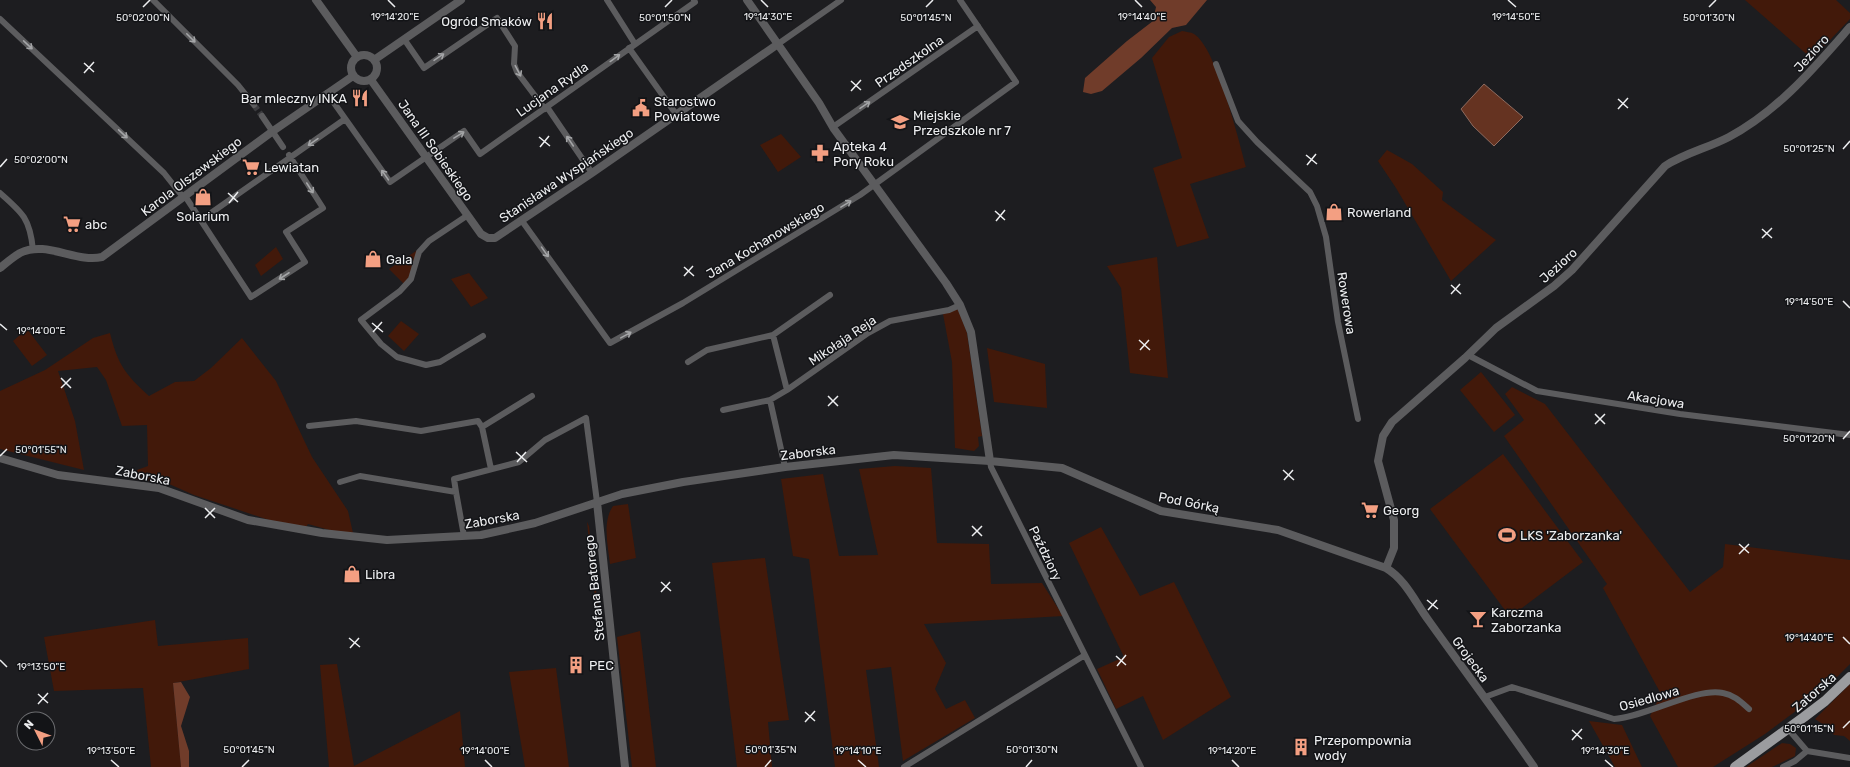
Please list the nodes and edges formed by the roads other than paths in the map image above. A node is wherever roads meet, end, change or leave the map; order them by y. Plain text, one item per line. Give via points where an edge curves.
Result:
1 (153, 0) edge
2 (316, 0) edge
3 (461, 0) edge
4 (607, 0) edge
5 (694, 0) edge
6 (747, 0) edge
7 (841, 0) edge
8 (960, 0) edge
9 (0, 18) edge
10 (978, 26) junction
11 (1850, 28) edge
12 (404, 39) junction
13 (636, 44) junction
14 (778, 44) junction
15 (629, 48) junction
16 (357, 57) junction
17 (374, 60) junction
18 (1216, 64) dead end
19 (353, 76) junction
20 (371, 80) junction
21 (327, 94) junction
22 (254, 105) tunnel mouth
23 (546, 108) junction
24 (676, 114) junction
25 (262, 116) tunnel mouth
26 (345, 119) junction
27 (833, 126) junction
28 (272, 131) junction
29 (283, 147) dead end
30 (290, 156) junction
31 (426, 156) junction
32 (592, 173) junction
33 (874, 185) junction
34 (0, 193) edge
35 (184, 196) junction
36 (468, 215) junction
37 (201, 220) junction
38 (522, 221) junction
39 (481, 234) joint
40 (33, 250) junction
41 (0, 268) edge
42 (830, 295) dead end
43 (960, 306) junction
44 (773, 335) junction
45 (483, 336) dead end
46 (1468, 355) junction
47 (688, 362) dead end
48 (787, 390) junction
49 (532, 396) dead end
50 (770, 400) junction
51 (723, 410) dead end
52 (1358, 419) dead end
53 (309, 426) dead end
54 (482, 427) junction
55 (1850, 435) edge
56 (0, 458) edge
57 (990, 461) junction
58 (785, 467) junction
59 (491, 469) junction
60 (340, 482) dead end
61 (456, 492) junction
62 (597, 502) junction
63 (464, 536) junction
64 (1386, 568) junction
65 (1084, 655) junction
66 (1850, 677) edge
67 (1485, 697) junction
68 (1749, 709) dead end
69 (1788, 730) junction
70 (1807, 751) junction
71 (1850, 758) edge
72 (625, 767) edge
73 (904, 767) edge
74 (1141, 767) edge
75 (1534, 767) edge
76 (1735, 767) edge
77 (1783, 767) edge

1 -> 22 street via 238,85
2 - 16 street
3 - 12 street
4 - 13 street
5 - 13 street, Lucjana Rydla via 695,2
6 - 14 street
7 - 14 street, Stanisława Wyspiańskiego
8 - 10 street
9 -> 35 street via 164,173
27 -> 10 street, Przedszkolna
10 - 33 street via 1016,82
11 - 46 street, Jezioro via 1767,113 1729,137 1665,166 1572,270 1496,328
12 - 17 street
12 -> 23 street via 424,68 498,18 515,46 514,64 517,72
13 - 15 street, Lucjana Rydla
14 - 24 street, Stanisława Wyspiańskiego
14 - 27 street
23 -> 15 street, Lucjana Rydla
15 - 24 street
16 - 17 street via 368,56
16 - 19 street via 350,68
17 - 20 street via 377,69
18 - 52 street, Rowerowa via 1238,121 1310,192 1316,206 1326,237 1338,322
19 - 20 street via 362,82
19 - 21 street, Karola Olszewskiego
20 - 31 street, Jana III Sobieskiego
21 - 26 street
21 - 28 street, Karola Olszewskiego
31 -> 23 street, Lucjana Rydla via 464,131 480,154
32 -> 23 street
24 - 32 street, Stanisława Wyspiańskiego
25 - 28 street
26 -> 30 street
31 -> 26 street via 390,182
27 - 33 street
28 - 29 street
28 - 35 street, Karola Olszewskiego
30 - 37 street
30 -> 37 street via 323,208 286,232 305,262 251,297
31 - 36 street, Jana III Sobieskiego
32 - 38 street, Stanisława Wyspiańskiego
38 -> 33 street, Jana Kochanowskiego via 610,344 683,303
33 - 43 street
34 - 40 street via 24,215 32,235
35 - 37 street
35 - 40 street, Karola Olszewskiego via 102,257 85,259 56,251
36 - 39 street, Jana III Sobieskiego
36 - 45 street via 429,241 419,252 411,279 400,291 362,320 381,344 396,357 426,365 440,362
38 - 39 street, Stanisława Wyspiańskiego via 495,238
40 - 41 street via 20,253
42 - 44 street
43 - 48 street, Mikołaja Reja via 890,321 868,333
43 - 57 street via 970,332
44 - 47 street via 707,350
44 - 48 street
46 - 55 street, Akacjowa via 1537,391 1680,414
46 - 64 street, Jezioro via 1392,422 1383,436 1378,461 1394,520 1394,548
48 - 50 street, Mikołaja Reja
49 - 54 street
50 - 51 street, Mikołaja Reja
50 - 58 street
53 - 54 street via 356,421 421,431 478,421
54 - 59 street
56 - 63 street, Zaborska via 58,475 159,488 248,520 322,534 387,540
57 - 58 street, Zaborska via 894,455
57 - 64 street, Pod Górką via 1062,468 1161,511 1278,530
57 - 65 street, Paździory
58 - 62 street, Zaborska via 683,482 622,494
59 - 61 street via 454,479
59 - 62 street via 519,462 545,440 586,418
60 - 61 street via 360,476
61 - 63 street
62 - 63 street, Zaborska via 535,523 482,535
62 - 72 street, Stefana Batorego
64 - 67 street, Grojecka via 1404,583
65 - 73 street
65 - 74 street, Paździory
66 - 69 main road, Zatorska
67 - 68 street, Osiedlowa via 1512,687 1614,719 1628,718 1701,694 1716,692 1736,698
67 - 75 street, Grojecka
69 - 70 street
69 - 76 main road, Zatorska
70 - 71 street
70 - 77 street via 1795,762

